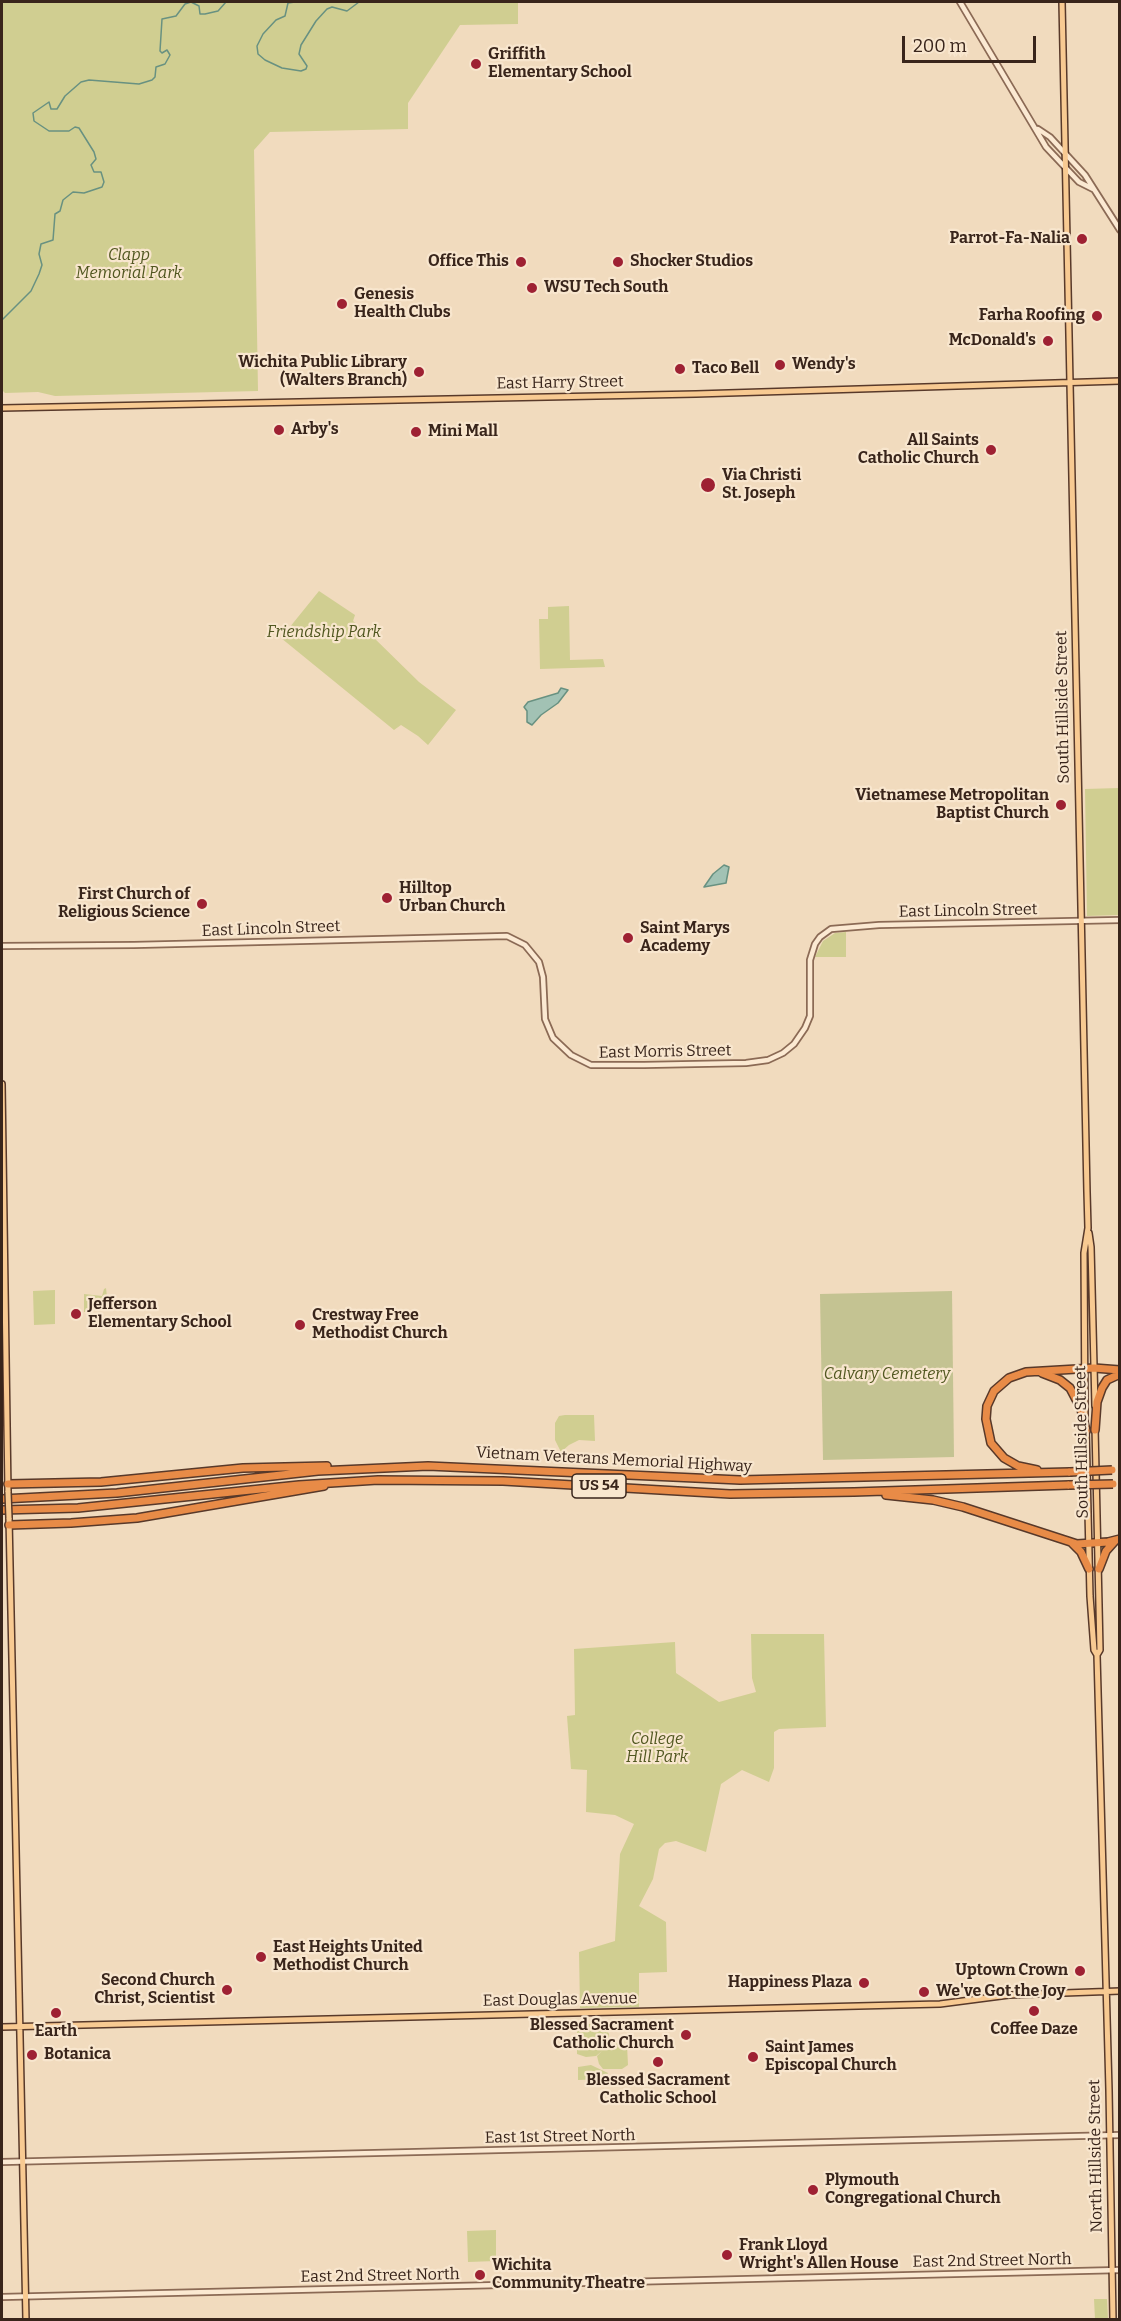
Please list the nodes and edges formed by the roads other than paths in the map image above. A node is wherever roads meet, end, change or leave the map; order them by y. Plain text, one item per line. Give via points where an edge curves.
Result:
1 (960, 2) edge
2 (1062, 2) edge
3 (1035, 128) junction
4 (1066, 154) junction
5 (1066, 168) junction
6 (1093, 189) junction
7 (1119, 230) edge
8 (1119, 381) edge
9 (1069, 383) junction
10 (2, 408) edge
11 (1119, 920) edge
12 (1081, 921) junction
13 (2, 946) edge
14 (549, 1027) joint
15 (794, 1044) joint
16 (2, 1084) edge
17 (1088, 1228) junction
18 (1084, 1368) junction
19 (1094, 1368) junction
20 (1034, 1371) junction
21 (1119, 1372) edge
22 (1095, 1430) junction
23 (1086, 1431) junction
24 (350, 1469) junction
25 (1117, 1470) edge
26 (1045, 1472) junction
27 (344, 1481) junction
28 (1116, 1484) edge
29 (6, 1487) edge
30 (854, 1492) junction
31 (2, 1499) edge
32 (2, 1510) edge
33 (6, 1523) edge
34 (1118, 1539) edge
35 (1070, 1542) junction
36 (1098, 1542) junction
37 (1089, 1543) junction
38 (1089, 1569) junction
39 (1099, 1569) junction
40 (1097, 1655) junction
41 (1119, 1991) edge
42 (1106, 1992) junction
43 (2, 2027) edge
44 (21, 2027) junction
45 (1110, 2135) junction
46 (1119, 2135) edge
47 (2, 2162) edge
48 (23, 2162) junction
49 (1119, 2270) edge
50 (1112, 2271) junction
51 (26, 2296) junction
52 (2, 2297) edge
53 (26, 2319) edge
54 (1113, 2319) edge

1 - 3 street
2 - 4 main road, South Hillside Street
3 - 4 street
3 - 5 street
4 - 5 main road, South Hillside Street
4 - 6 street via 1086,175
5 - 6 street via 1079,182
5 - 9 main road, South Hillside Street
6 - 7 street
8 - 9 main road, East Harry Street
9 - 10 main road, East Harry Street
9 - 12 main road, South Hillside Street
11 - 12 street, East Lincoln Street
12 - 15 street, East Lincoln Street via 831,929 815,944 810,960 810,1016
12 - 17 main road, South Hillside Street
13 - 14 street, East Lincoln Street via 487,935 514,939 534,955 542,970
14 - 15 street, East Morris Street via 571,1055 591,1065 746,1063 768,1060
16 - 29 main road
17 - 18 main road, South Hillside Street via 1084,1253
17 - 19 main road, South Hillside Street
18 - 19 highway
18 - 20 highway
18 - 23 main road, South Hillside Street
19 - 21 highway
19 - 22 main road, South Hillside Street
20 - 23 highway via 1053,1376 1070,1388
20 - 26 highway via 1017,1374 1000,1385 987,1406 986,1425 991,1443 1004,1458 1018,1466
21 - 22 highway via 1102,1388
22 - 36 main road, South Hillside Street
23 - 37 main road, South Hillside Street
24 - 26 highway, Vietnam Veterans Memorial Highway / US 54 via 467,1466 740,1480
24 - 29 highway via 273,1467
24 - 31 highway, Vietnam Veterans Memorial Highway / US 54 via 117,1493
25 - 26 highway, Vietnam Veterans Memorial Highway / US 54, bridge
27 - 30 highway, Vietnam Veterans Memorial Highway / US 54 via 466,1480 730,1494
27 - 32 highway, Vietnam Veterans Memorial Highway / US 54 via 98,1506
27 - 33 highway via 146,1517
28 - 30 highway, Vietnam Veterans Memorial Highway / US 54, bridge
29 - 33 main road, bridge
30 - 35 highway via 953,1505
33 - 44 main road
34 - 36 highway
34 - 39 highway via 1106,1551
35 - 37 highway
35 - 38 highway via 1081,1552
36 - 37 highway
36 - 39 main road, South Hillside Street
37 - 38 main road, South Hillside Street
38 - 40 main road, South Hillside Street
39 - 40 main road, South Hillside Street
40 - 42 main road, South Hillside Street
41 - 42 main road, East Douglas Avenue
42 - 44 main road, East Douglas Avenue via 1010,1995 940,2004
42 - 45 main road, North Hillside Street
43 - 44 main road, East Douglas Avenue
44 - 48 main road
45 - 46 street, East 1st Street North
45 - 48 street, East 1st Street North
45 - 50 main road, North Hillside Street
47 - 48 street, East 1st Street North
48 - 51 main road
49 - 50 street, East 2nd Street North
50 - 51 street, East 2nd Street North
50 - 54 main road, North Hillside Street
51 - 52 street, East 2nd Street North
51 - 53 main road

